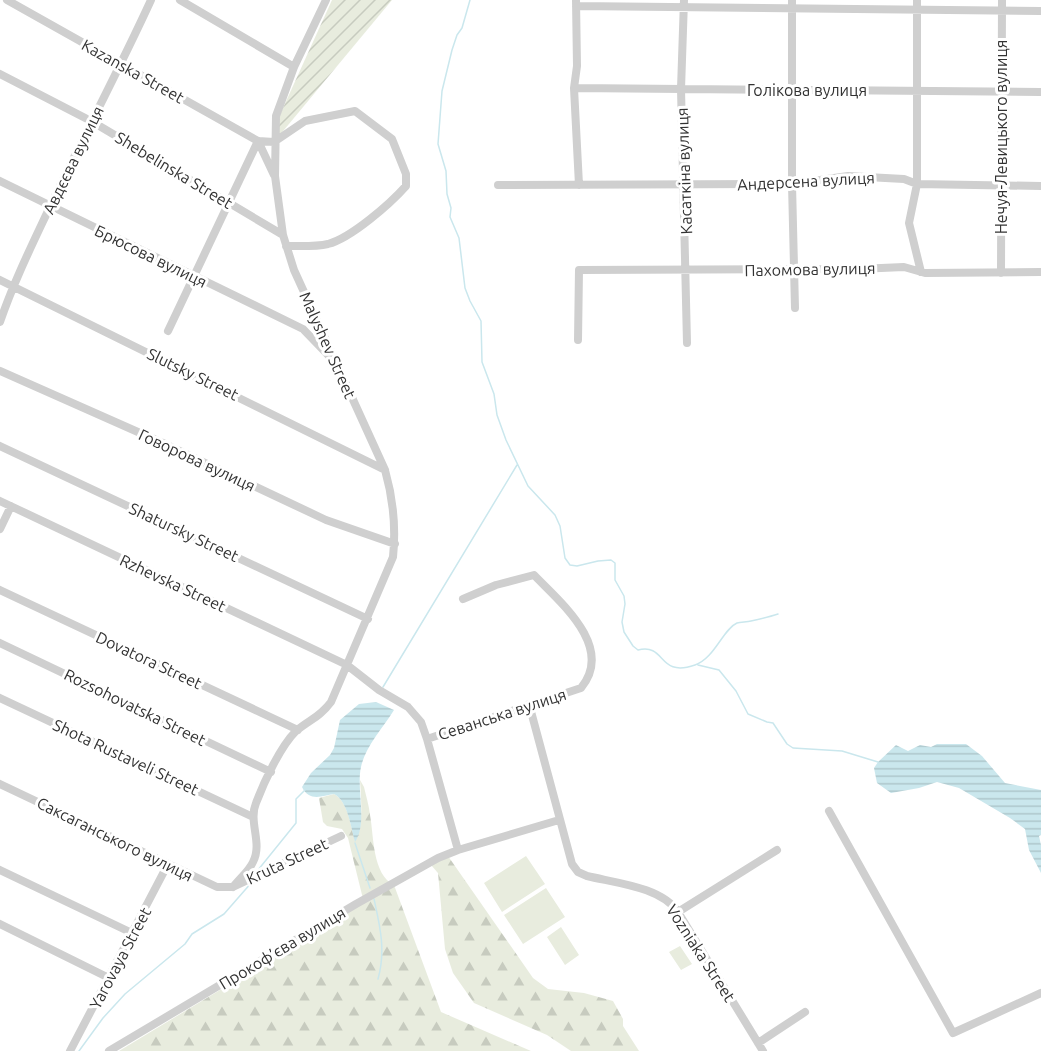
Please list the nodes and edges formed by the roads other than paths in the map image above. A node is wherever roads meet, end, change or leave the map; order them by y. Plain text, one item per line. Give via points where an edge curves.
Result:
1 (7, 0) edge
2 (151, 0) edge
3 (180, 0) edge
4 (326, 0) edge
5 (917, 0) edge
6 (1002, 0) edge
7 (576, 3) edge
8 (684, 4) edge
9 (793, 4) edge
10 (918, 9) junction
11 (1002, 10) junction
12 (1041, 11) edge
13 (121, 64) junction
14 (294, 67) junction
15 (0, 74) edge
16 (574, 88) junction
17 (681, 89) junction
18 (792, 90) junction
19 (916, 91) junction
20 (1001, 91) junction
21 (1041, 92) edge
22 (91, 121) junction
23 (258, 141) junction
24 (274, 142) junction
25 (274, 176) junction
26 (0, 181) edge
27 (792, 184) junction
28 (917, 184) junction
29 (498, 185) dead end
30 (579, 185) junction
31 (685, 185) junction
32 (1000, 185) junction
33 (1041, 186) edge
34 (230, 204) junction
35 (50, 206) junction
36 (283, 235) junction
37 (286, 246) junction
38 (686, 270) junction
39 (794, 270) junction
40 (921, 272) junction
41 (1041, 272) edge
42 (1001, 273) junction
43 (192, 277) junction
44 (0, 280) edge
45 (13, 286) junction
46 (795, 308) dead end
47 (316, 320) junction
48 (0, 322) edge
49 (303, 329) junction
50 (168, 331) dead end
51 (578, 340) dead end
52 (687, 343) dead end
53 (336, 363) junction
54 (0, 371) edge
55 (0, 446) edge
56 (374, 446) junction
57 (367, 460) junction
58 (385, 470) junction
59 (0, 501) edge
60 (11, 506) junction
61 (0, 529) edge
62 (395, 544) junction
63 (0, 591) edge
64 (464, 599) dead end
65 (368, 618) junction
66 (0, 643) edge
67 (347, 665) junction
68 (0, 698) edge
69 (529, 704) junction
70 (298, 730) junction
71 (427, 739) junction
72 (271, 772) junction
73 (0, 784) edge
74 (829, 811) dead end
75 (252, 817) junction
76 (560, 820) junction
77 (341, 836) dead end
78 (458, 850) junction
79 (777, 850) dead end
80 (168, 864) junction
81 (0, 870) edge
82 (232, 887) junction
83 (678, 912) junction
84 (0, 924) edge
85 (132, 933) junction
86 (109, 978) junction
87 (1041, 993) edge
88 (805, 1012) dead end
89 (758, 1043) junction
90 (70, 1051) edge
91 (109, 1051) edge
92 (763, 1051) edge

1 - 13 street, Kazanska Street
2 - 13 street, Авдєєва вулиця
3 - 14 street
4 - 14 street, Malyshev Street
5 - 10 street
6 - 11 street, Нечуя-Левицького вулиця
7 - 8 street
7 - 16 street
8 - 9 street
8 - 17 street, Касаткіна вулиця
9 - 10 street
9 - 18 street
10 - 11 street
10 - 19 street
11 - 12 street
11 - 20 street, Нечуя-Левицького вулиця
13 - 22 street, Авдєєва вулиця
13 - 23 street, Kazanska Street
14 - 24 street, Malyshev Street via 276,116
15 - 22 street, Shebelinska Street
16 - 17 street, Голікова вулиця
16 - 30 street
17 - 18 street, Голікова вулиця
17 - 31 street, Касаткіна вулиця
18 - 19 street, Голікова вулиця
18 - 27 street
19 - 20 street, Голікова вулиця
19 - 28 street
20 - 21 street, Голікова вулиця
20 - 32 street, Нечуя-Левицького вулиця
22 - 34 street, Shebelinska Street
22 - 35 street, Авдєєва вулиця
23 - 24 street, Kazanska Street
23 - 25 street
23 - 34 street
24 - 25 street, Malyshev Street
24 - 37 street via 305,121 355,111 392,139 406,174 406,186 394,200 346,237 321,245
25 - 36 street, Malyshev Street
26 - 35 street, Брюсова вулиця
27 - 28 street, Андерсена вулиця via 848,176 903,179
27 - 31 street, Андерсена вулиця
27 - 39 street
28 - 32 street, Андерсена вулиця
28 - 40 street via 909,223
29 - 30 street, Андерсена вулиця
30 - 31 street, Андерсена вулиця
31 - 38 street, Касаткіна вулиця
32 - 33 street, Андерсена вулиця
32 - 42 street, Нечуя-Левицького вулиця
34 - 36 street, Shebelinska Street
34 - 43 street
35 - 43 street, Брюсова вулиця
35 - 45 street, Авдєєва вулиця
36 - 37 street, Malyshev Street
37 - 47 street, Malyshev Street
38 - 39 street, Пахомова вулиця
38 - 51 street, Пахомова вулиця via 579,270
38 - 52 street, Касаткіна вулиця
39 - 40 street, Пахомова вулиця via 904,267
39 - 46 street
40 - 42 street, Пахомова вулиця
41 - 42 street, Пахомова вулиця
43 - 49 street, Брюсова вулиця
43 - 50 street
44 - 45 street, Slutsky Street
45 - 48 street, Авдєєва вулиця
45 - 57 street, Slutsky Street
47 - 49 street
47 - 53 street, Malyshev Street
49 - 53 street, Брюсова вулиця
53 - 56 street, Malyshev Street
54 - 62 street, Говорова вулиця via 326,520
55 - 65 street, Shatursky Street
56 - 57 street
56 - 58 street, Malyshev Street
57 - 58 street, Slutsky Street
58 - 62 street, Malyshev Street via 392,496
59 - 60 street, Rzhevska Street
60 - 61 street
60 - 67 street, Rzhevska Street
62 - 65 street, Malyshev Street via 390,569
63 - 70 street, Dovatora Street
64 - 69 street, Севанська вулиця via 534,575 576,619 591,658 586,682 581,688
65 - 67 street, Malyshev Street
66 - 72 street, Rozsohovatska Street
67 - 70 street, Malyshev Street via 331,702
67 - 71 street, Севанська вулиця via 408,707 421,722
68 - 75 street, Shota Rustaveli Street
69 - 71 street, Севанська вулиця
69 - 76 street, Vozniaka Street
70 - 72 street, Malyshev Street via 284,745
71 - 78 street
72 - 75 street, Malyshev Street
73 - 80 street, Саксаганського вулиця
74 - 87 street via 953,1033
75 - 82 street via 256,843 253,863
76 - 78 street, Прокоф’єва вулиця
76 - 83 street, Vozniaka Street via 569,856 578,872 661,896
77 - 82 street, Kruta Street
78 - 91 street, Прокоф’єва вулиця via 356,904
79 - 83 street
80 - 82 street, Саксаганського вулиця via 217,887
80 - 85 street, Yarovaya Street
81 - 85 street
83 - 89 street, Vozniaka Street
84 - 86 street
85 - 86 street, Yarovaya Street
86 - 90 street, Yarovaya Street
88 - 89 street
89 - 92 street, Vozniaka Street

